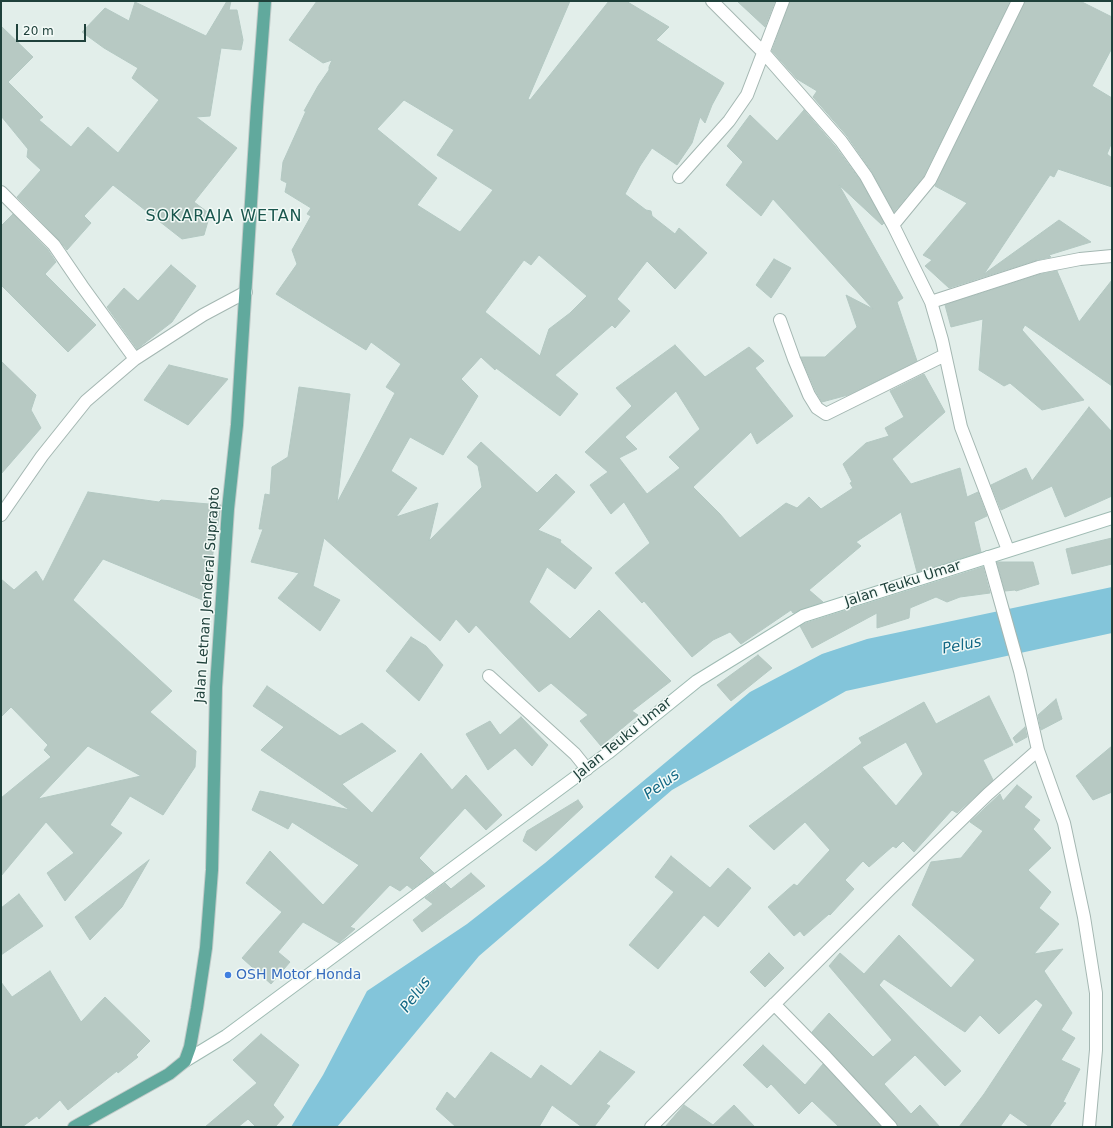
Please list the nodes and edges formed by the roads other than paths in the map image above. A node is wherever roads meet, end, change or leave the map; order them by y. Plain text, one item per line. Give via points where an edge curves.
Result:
1 (265, 1) edge
2 (712, 1) edge
3 (783, 1) edge
4 (1018, 1) edge
5 (763, 52) junction
6 (679, 178) dead end
7 (1, 192) edge
8 (893, 226) junction
9 (1111, 253) edge
10 (246, 292) junction
11 (931, 302) junction
12 (780, 320) dead end
13 (945, 355) junction
14 (135, 359) junction
15 (1, 515) edge
16 (1112, 518) edge
17 (1008, 550) junction
18 (988, 557) junction
19 (489, 676) dead end
20 (1038, 750) junction
21 (587, 769) junction
22 (774, 1004) junction
23 (185, 1061) junction
24 (74, 1127) edge
25 (651, 1127) edge
26 (891, 1127) edge
27 (1089, 1127) edge

1 - 10 main road, Jalan Letnan Jenderal Suprapto
2 - 5 street
3 - 5 street
4 - 8 street via 930,180
5 - 6 street via 747,95 729,121
5 - 8 street via 841,141 866,176
7 - 14 street via 54,245
8 - 11 street
9 - 11 street via 1039,266
10 - 14 street via 203,315
10 - 23 main road, Jalan Letnan Jenderal Suprapto via 216,687 211,885 198,1008
11 - 13 street
12 - 13 street via 809,396 817,408 826,414
13 - 17 street via 961,427
14 - 15 street via 86,401 42,456
16 - 17 street, Jalan Teuku Umar
17 - 18 street, Jalan Teuku Umar
18 - 20 street via 1020,672
18 - 21 street, Jalan Teuku Umar via 803,616 696,681
19 - 21 street via 575,754
20 - 22 street via 988,794
20 - 27 street via 1064,823 1084,917 1096,993 1096,1050
21 - 23 street, Jalan Teuku Umar via 226,1036
22 - 25 street
22 - 26 street
23 - 24 main road via 170,1074

